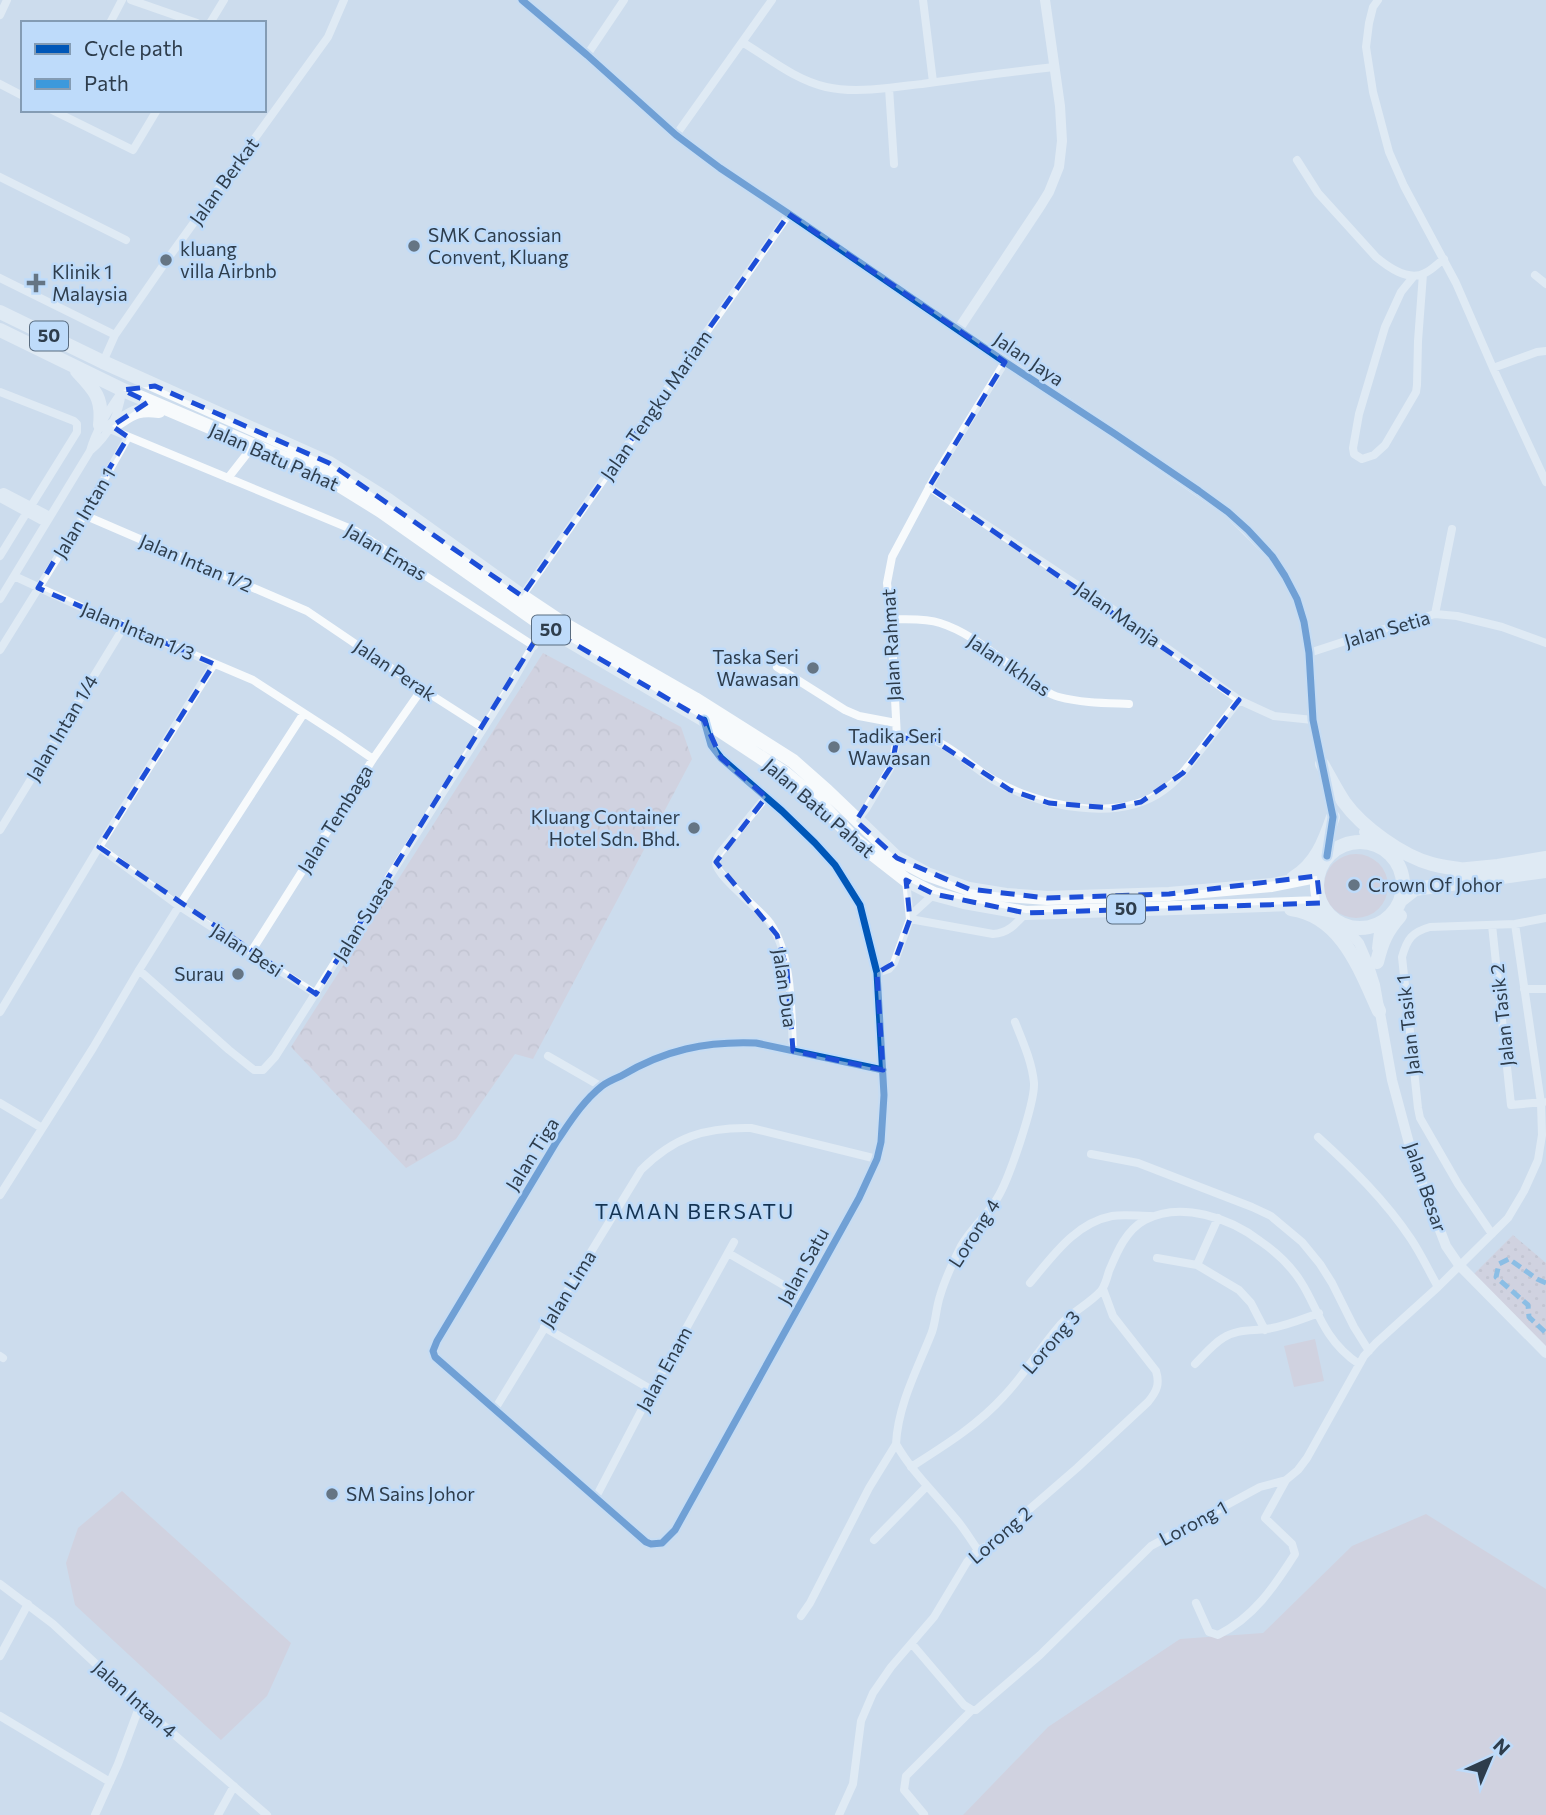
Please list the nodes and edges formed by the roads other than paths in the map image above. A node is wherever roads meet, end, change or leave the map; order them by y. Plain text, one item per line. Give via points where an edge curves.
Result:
1 (7, 0) edge
2 (122, 0) edge
3 (131, 0) edge
4 (225, 0) edge
5 (344, 0) edge
6 (522, 0) edge
7 (624, 0) edge
8 (772, 0) edge
9 (923, 0) edge
10 (1045, 0) edge
11 (1378, 0) edge
12 (0, 15) edge
13 (111, 21) edge
14 (191, 21) edge
15 (211, 21) edge
16 (742, 41) junction
17 (587, 55) junction
18 (1054, 66) junction
19 (933, 82) junction
20 (0, 85) edge
21 (888, 88) junction
22 (21, 95) edge
23 (56, 112) edge
24 (156, 112) edge
25 (676, 135) junction
26 (1297, 160) dead end
27 (894, 164) dead end
28 (0, 177) edge
29 (789, 214) junction
30 (126, 240) dead end
31 (1444, 259) junction
32 (1419, 275) junction
33 (1535, 275) dead end
34 (0, 278) edge
35 (1546, 284) edge
36 (0, 312) edge
37 (0, 330) edge
38 (958, 330) junction
39 (115, 335) junction
40 (1546, 351) edge
41 (101, 361) junction
42 (1005, 362) junction
43 (71, 365) junction
44 (1493, 368) junction
45 (155, 386) junction
46 (123, 390) junction
47 (0, 392) edge
48 (175, 414) junction
49 (107, 427) junction
50 (128, 437) junction
51 (253, 446) junction
52 (228, 478) junction
53 (1546, 482) edge
54 (929, 487) junction
55 (0, 495) edge
56 (29, 509) junction
57 (84, 515) junction
58 (48, 519) junction
59 (1452, 530) dead end
60 (0, 556) edge
61 (14, 576) junction
62 (38, 588) junction
63 (523, 596) junction
64 (0, 599) edge
65 (307, 611) joint
66 (1435, 614) junction
67 (891, 619) junction
68 (125, 625) junction
69 (544, 626) junction
70 (1546, 643) edge
71 (534, 646) junction
72 (0, 650) edge
73 (1309, 653) junction
74 (214, 664) junction
75 (777, 667) dead end
76 (422, 689) junction
77 (1239, 700) junction
78 (1129, 704) dead end
79 (304, 713) junction
80 (704, 720) junction
81 (1313, 720) junction
82 (896, 723) junction
83 (483, 728) junction
84 (897, 738) junction
85 (373, 759) junction
86 (1324, 771) junction
87 (766, 797) junction
88 (1333, 817) junction
89 (856, 821) junction
90 (0, 830) edge
91 (99, 847) junction
92 (1386, 851) junction
93 (1327, 856) junction
94 (1546, 858) edge
95 (1465, 870) junction
96 (1546, 871) edge
97 (1317, 876) junction
98 (906, 880) junction
99 (1272, 885) junction
100 (1432, 887) junction
101 (934, 894) junction
102 (1401, 900) junction
103 (1320, 903) junction
104 (1262, 905) junction
105 (179, 906) junction
106 (1026, 913) junction
107 (910, 917) junction
108 (1546, 919) edge
109 (1380, 924) junction
110 (1515, 924) junction
111 (1343, 925) junction
112 (1492, 925) junction
113 (251, 952) junction
114 (1377, 962) junction
115 (139, 970) junction
116 (877, 973) junction
117 (1375, 985) junction
118 (1524, 989) junction
119 (1546, 989) edge
120 (316, 994) junction
121 (1379, 1011) junction
122 (0, 1012) edge
123 (1015, 1022) dead end
124 (793, 1051) junction
125 (548, 1056) dead end
126 (883, 1070) junction
127 (601, 1087) junction
128 (1543, 1102) edge
129 (0, 1103) edge
130 (42, 1128) junction
131 (1318, 1137) dead end
132 (1091, 1154) dead end
133 (877, 1159) junction
134 (2, 1192) edge
135 (1153, 1216) junction
136 (1218, 1218) junction
137 (1492, 1234) junction
138 (734, 1242) dead end
139 (728, 1253) junction
140 (1157, 1258) dead end
141 (1197, 1265) junction
142 (1459, 1265) junction
143 (1030, 1283) dead end
144 (1438, 1287) junction
145 (1103, 1289) junction
146 (804, 1297) junction
147 (1319, 1313) junction
148 (544, 1327) junction
149 (1265, 1330) junction
150 (1369, 1351) junction
151 (1546, 1353) edge
152 (1195, 1364) dead end
153 (1359, 1364) junction
154 (652, 1390) junction
155 (495, 1409) junction
156 (896, 1444) junction
157 (911, 1467) junction
158 (1286, 1480) junction
159 (926, 1486) junction
160 (596, 1497) junction
161 (874, 1540) dead end
162 (978, 1550) junction
163 (0, 1584) edge
164 (1196, 1603) dead end
165 (28, 1604) junction
166 (801, 1616) dead end
167 (912, 1644) junction
168 (0, 1656) edge
169 (140, 1705) junction
170 (972, 1710) junction
171 (0, 1716) edge
172 (110, 1783) junction
173 (234, 1786) junction
174 (925, 1814) edge
175 (94, 1815) edge
176 (218, 1815) edge
177 (267, 1815) edge
178 (839, 1815) edge

1 - 12 street
2 - 13 street
3 - 14 street
4 - 15 street
5 - 39 street, Jalan Berkat via 328,37
6 - 17 street, Jalan Jaya
7 - 17 street
8 - 16 street
9 - 19 street
10 - 18 street
11 - 31 street via 1366,47 1380,121 1400,177
16 - 21 street via 797,76 825,87
16 - 25 street
17 - 25 street, Jalan Jaya
18 - 19 street
18 - 38 street via 1062,126 1056,173 1041,205
19 - 21 street
20 - 22 street
21 - 27 street
23 - 24 street via 132,150
25 - 29 street, Jalan Jaya
26 - 32 street via 1318,193 1376,257 1395,271
28 - 30 street
29 - 38 street, Jalan Jaya
29 - 63 street, Jalan Tengku Mariam
31 - 32 street
31 - 44 street
32 - 32 street via 1401,292 1385,327 1353,448 1362,459 1385,445 1414,398
33 - 35 street
34 - 39 street
36 - 41 highway, Jalan Batu Pahat / 50
37 - 43 highway, Jalan Batu Pahat / 50
38 - 42 street, Jalan Jaya
39 - 41 street, Jalan Berkat
40 - 44 street
41 - 45 highway, Jalan Batu Pahat / 50
41 - 46 highway
42 - 54 street, Jalan Rahmat
42 - 73 street, Jalan Jaya via 1199,491 1248,530 1272,556 1297,599
43 - 46 highway, Jalan Batu Pahat / 50
43 - 49 highway via 93,389
44 - 53 street
45 - 46 highway
45 - 63 highway, Jalan Batu Pahat / 50 via 329,463
46 - 48 highway, Jalan Batu Pahat / 50
46 - 49 street, Jalan Intan 1
47 - 56 street via 77,424 77,432
48 - 49 highway via 144,409
48 - 51 highway, Jalan Batu Pahat / 50
49 - 50 street, Jalan Emas
49 - 58 street, Jalan Intan 1 via 93,438 90,451
50 - 52 street, Jalan Emas
50 - 57 street, Jalan Intan 1
51 - 52 street
51 - 69 highway, Jalan Batu Pahat / 50 via 323,475
52 - 71 street, Jalan Emas via 356,531
54 - 67 street, Jalan Rahmat via 892,557 887,583
54 - 77 street, Jalan Manja via 1100,600
55 - 56 street
56 - 58 street
56 - 60 street
57 - 62 street, Jalan Intan 1
57 - 65 street, Jalan Intan 1/2
58 - 61 street, Jalan Intan 1
59 - 66 street
61 - 62 street, Jalan Intan 1/3
61 - 64 street, Jalan Intan 1
62 - 68 street, Jalan Intan 1/3
62 - 72 street, Jalan Intan 1
63 - 89 highway, Jalan Batu Pahat / 50 via 793,761
65 - 76 street, Jalan Perak
66 - 70 street, Jalan Setia via 1502,627
66 - 73 street, Jalan Setia
67 - 78 street, Jalan Ikhlas via 939,622 984,646 1058,697
67 - 82 street, Jalan Rahmat
68 - 74 street, Jalan Intan 1/3
68 - 90 street, Jalan Intan 1/4
69 - 71 street, Jalan Suasa
69 - 80 highway, Jalan Batu Pahat / 50
71 - 83 street, Jalan Suasa
73 - 81 street, Jalan Jaya
74 - 79 street, Jalan Intan 1/3 via 240,674
74 - 91 street
75 - 82 street via 845,710
76 - 83 street, Jalan Perak
76 - 85 street, Jalan Tembaga
77 - 81 street, Jalan Manja via 1275,716
77 - 84 street via 1183,773 1163,791 1112,808 1072,807 1030,797 1010,790 932,739
79 - 85 street, Jalan Intan 1/3
79 - 105 street
80 - 87 street, Jalan Satu via 711,745 721,758
80 - 98 highway, Jalan Batu Pahat / 50 via 786,774 856,841
81 - 86 street, Jalan Jaya
82 - 84 street, Jalan Rahmat
83 - 120 street, Jalan Suasa
84 - 89 street, Jalan Rahmat via 892,765
85 - 113 street, Jalan Tembaga
86 - 88 street, Jalan Jaya
86 - 92 street, Jalan Jaya via 1337,801
86 - 95 highway via 1359,819 1381,838 1431,864
87 - 116 street, Jalan Satu via 835,865 849,886 860,905
87 - 124 street, Jalan Dua via 716,862 719,872 757,908 777,935 786,970
88 - 93 street, Jalan Jaya
88 - 99 highway via 1323,845 1306,868 1296,877
89 - 99 highway, Jalan Batu Pahat / 50 via 897,858 927,874 969,889 1006,895 1169,894
91 - 105 street, Jalan Besi
91 - 122 street
92 - 93 highway via 1366,842 1352,842
92 - 95 highway via 1431,872
92 - 102 highway via 1403,876
93 - 97 highway
94 - 95 highway
96 - 100 highway
97 - 99 highway, Jalan Batu Pahat / 50
97 - 103 highway
98 - 101 highway, Jalan Batu Pahat / 50
98 - 107 street
100 - 102 highway via 1415,889
100 - 114 highway via 1388,930
101 - 106 highway, Jalan Batu Pahat / 50
101 - 107 street
102 - 109 highway
103 - 104 highway, Jalan Batu Pahat / 50
103 - 111 highway
104 - 106 highway, Jalan Batu Pahat / 50
104 - 121 highway via 1301,910 1336,933 1357,963
105 - 113 street, Jalan Besi
105 - 115 street
106 - 107 street via 1011,928 993,934
107 - 116 street via 894,964
108 - 110 street, Jalan Tasik 1
109 - 111 highway via 1368,928
109 - 114 street, Jalan Besar
110 - 112 street, Jalan Tasik 1
110 - 118 street, Lorong 1
111 - 117 street, Jalan Besar via 1359,943
112 - 128 street, Jalan Tasik 2 via 1511,1105
112 - 137 street, Jalan Tasik 1 via 1418,930 1405,947 1402,968 1420,1118
113 - 120 street, Jalan Besi
114 - 117 street, Jalan Besar
115 - 120 street, Jalan Suasa via 257,1072 275,1057
115 - 130 street
116 - 126 street, Jalan Satu
117 - 121 street, Jalan Besar
118 - 119 street
118 - 128 street, Lorong 1
121 - 142 street, Jalan Besar via 1417,1169 1446,1246
123 - 156 street, Lorong 4 via 1031,1063 1032,1102 1001,1192 961,1246 947,1276
124 - 126 street, Jalan Tiga
124 - 127 street, Jalan Tiga via 737,1042 696,1046 640,1064
125 - 127 street
126 - 133 street, Jalan Satu via 884,1115
127 - 155 street, Jalan Tiga via 557,1141 434,1346 440,1362
128 - 137 street, Lorong 1 via 1538,1160 1516,1207
129 - 130 street
130 - 134 street
131 - 144 street via 1375,1192 1411,1239
132 - 150 street via 1138,1163 1271,1216 1320,1264
133 - 146 street, Jalan Satu
133 - 148 street, Jalan Lima via 751,1128 700,1132 673,1144 641,1170
135 - 136 street via 1193,1213
135 - 143 street via 1112,1216 1070,1236
135 - 145 street, Lorong 3 via 1123,1242
136 - 141 street
136 - 147 street via 1258,1239 1280,1257
137 - 142 street, Lorong 1
138 - 139 street, Jalan Enam
139 - 146 street
139 - 154 street, Jalan Enam
140 - 141 street
141 - 149 street via 1246,1296
142 - 144 street, Lorong 1
142 - 151 street, Jalan Besar
144 - 150 street, Lorong 1
145 - 157 street, Lorong 3 via 1063,1322 988,1413
145 - 162 street, Lorong 2 via 1113,1316 1156,1371 1157,1388 1148,1402 1077,1468
146 - 160 street, Jalan Satu via 669,1538 648,1544
147 - 149 street
147 - 153 street via 1327,1332
148 - 154 street
148 - 155 street, Jalan Lima
149 - 152 street via 1228,1335
150 - 153 street, Lorong 1
153 - 158 street, Lorong 1 via 1307,1458
154 - 160 street, Jalan Enam
155 - 160 street, Jalan Satu
156 - 157 street
156 - 166 street, Lorong 4
157 - 159 street
158 - 164 street via 1265,1518 1292,1544 1294,1554 1273,1588 1236,1626 1218,1635 1209,1632
158 - 170 street, Lorong 1 via 1260,1487 1152,1546 1040,1655
159 - 161 street
159 - 162 street
162 - 167 street, Lorong 2
163 - 165 street, Jalan Intan 4
165 - 168 street
165 - 169 street, Jalan Intan 4
167 - 170 street
167 - 178 street, Lorong 2 via 873,1693 862,1721 853,1784
169 - 172 street
169 - 173 street, Jalan Intan 4
170 - 174 street, Lorong 1 via 906,1776 904,1790
171 - 172 street
172 - 175 street
173 - 176 street
173 - 177 street, Jalan Intan 4

